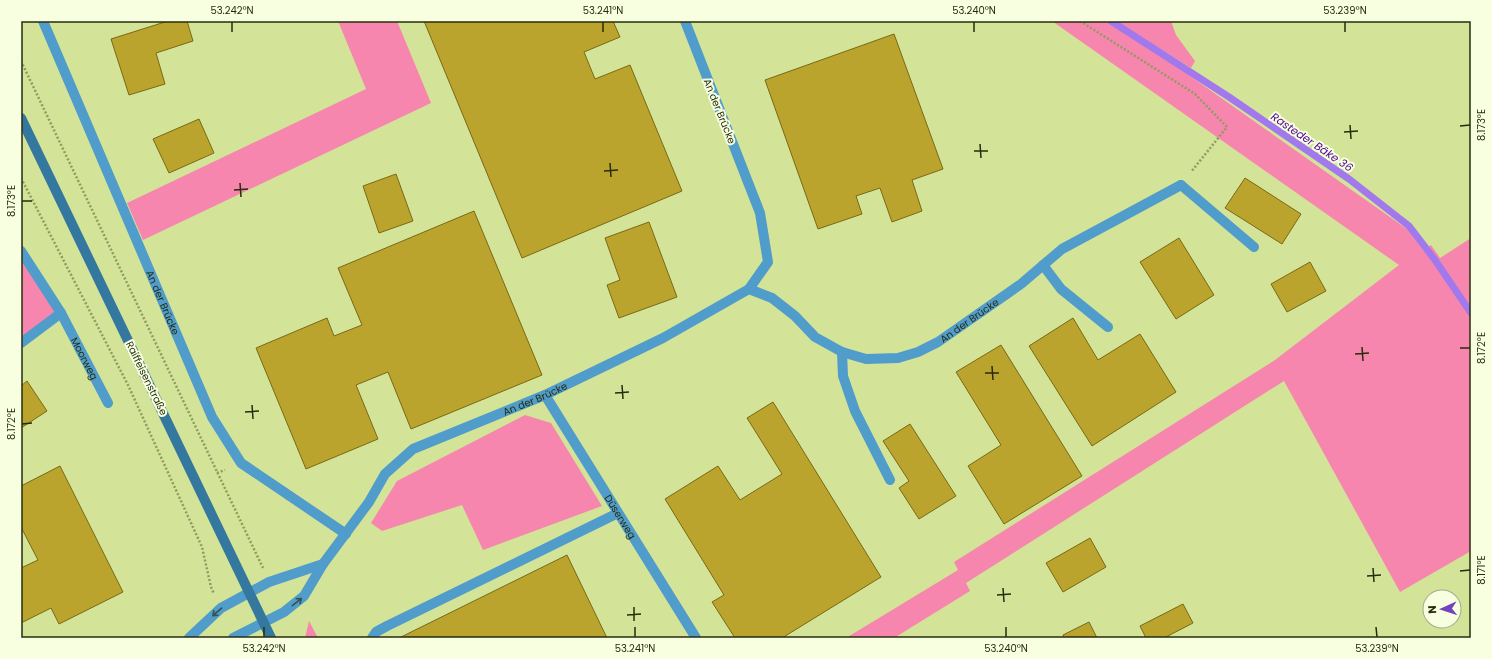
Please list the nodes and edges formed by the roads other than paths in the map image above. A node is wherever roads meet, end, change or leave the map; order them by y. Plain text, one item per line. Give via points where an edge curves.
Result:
1 (43, 21) edge
2 (685, 21) edge
3 (21, 118) edge
4 (1254, 247) dead end
5 (21, 251) edge
6 (1043, 265) junction
7 (749, 289) junction
8 (61, 313) junction
9 (1108, 327) dead end
10 (21, 343) edge
11 (842, 352) junction
12 (545, 396) junction
13 (108, 403) dead end
14 (890, 480) dead end
15 (618, 513) junction
16 (346, 534) junction
17 (323, 564) junction
18 (250, 593) junction
19 (264, 622) junction
20 (189, 638) edge
21 (233, 638) edge
22 (272, 638) edge
23 (372, 638) edge
24 (696, 638) edge

1 - 16 street, An der Brücke via 212,417 223,437 240,463
2 - 7 street, An der Brücke via 760,213 768,262
3 - 18 main road, Raiffeisenstraße
4 - 6 street, An der Brücke via 1181,185 1062,249
5 - 8 street, Moorweg
6 - 9 street via 1061,289
6 - 11 street, An der Brücke via 967,322 918,352 898,358 866,360
7 - 11 street, An der Brücke via 772,298 795,316 815,337
7 - 12 street, An der Brücke via 663,338
8 - 10 street
8 - 13 street, Moorweg
11 - 14 street via 842,376 855,411
12 - 15 street, Düserweg
12 - 16 street, An der Brücke via 413,449 385,474
15 - 23 street via 387,626 376,632
15 - 24 street, Düserweg
16 - 17 street, An der Brücke
17 - 18 street via 269,582
19 -> 17 street, An der Brücke via 284,612 304,596
18 - 19 main road, Raiffeisenstraße
18 -> 20 street via 221,608
19 - 21 street, An der Brücke
19 - 22 main road, Raiffeisenstraße

